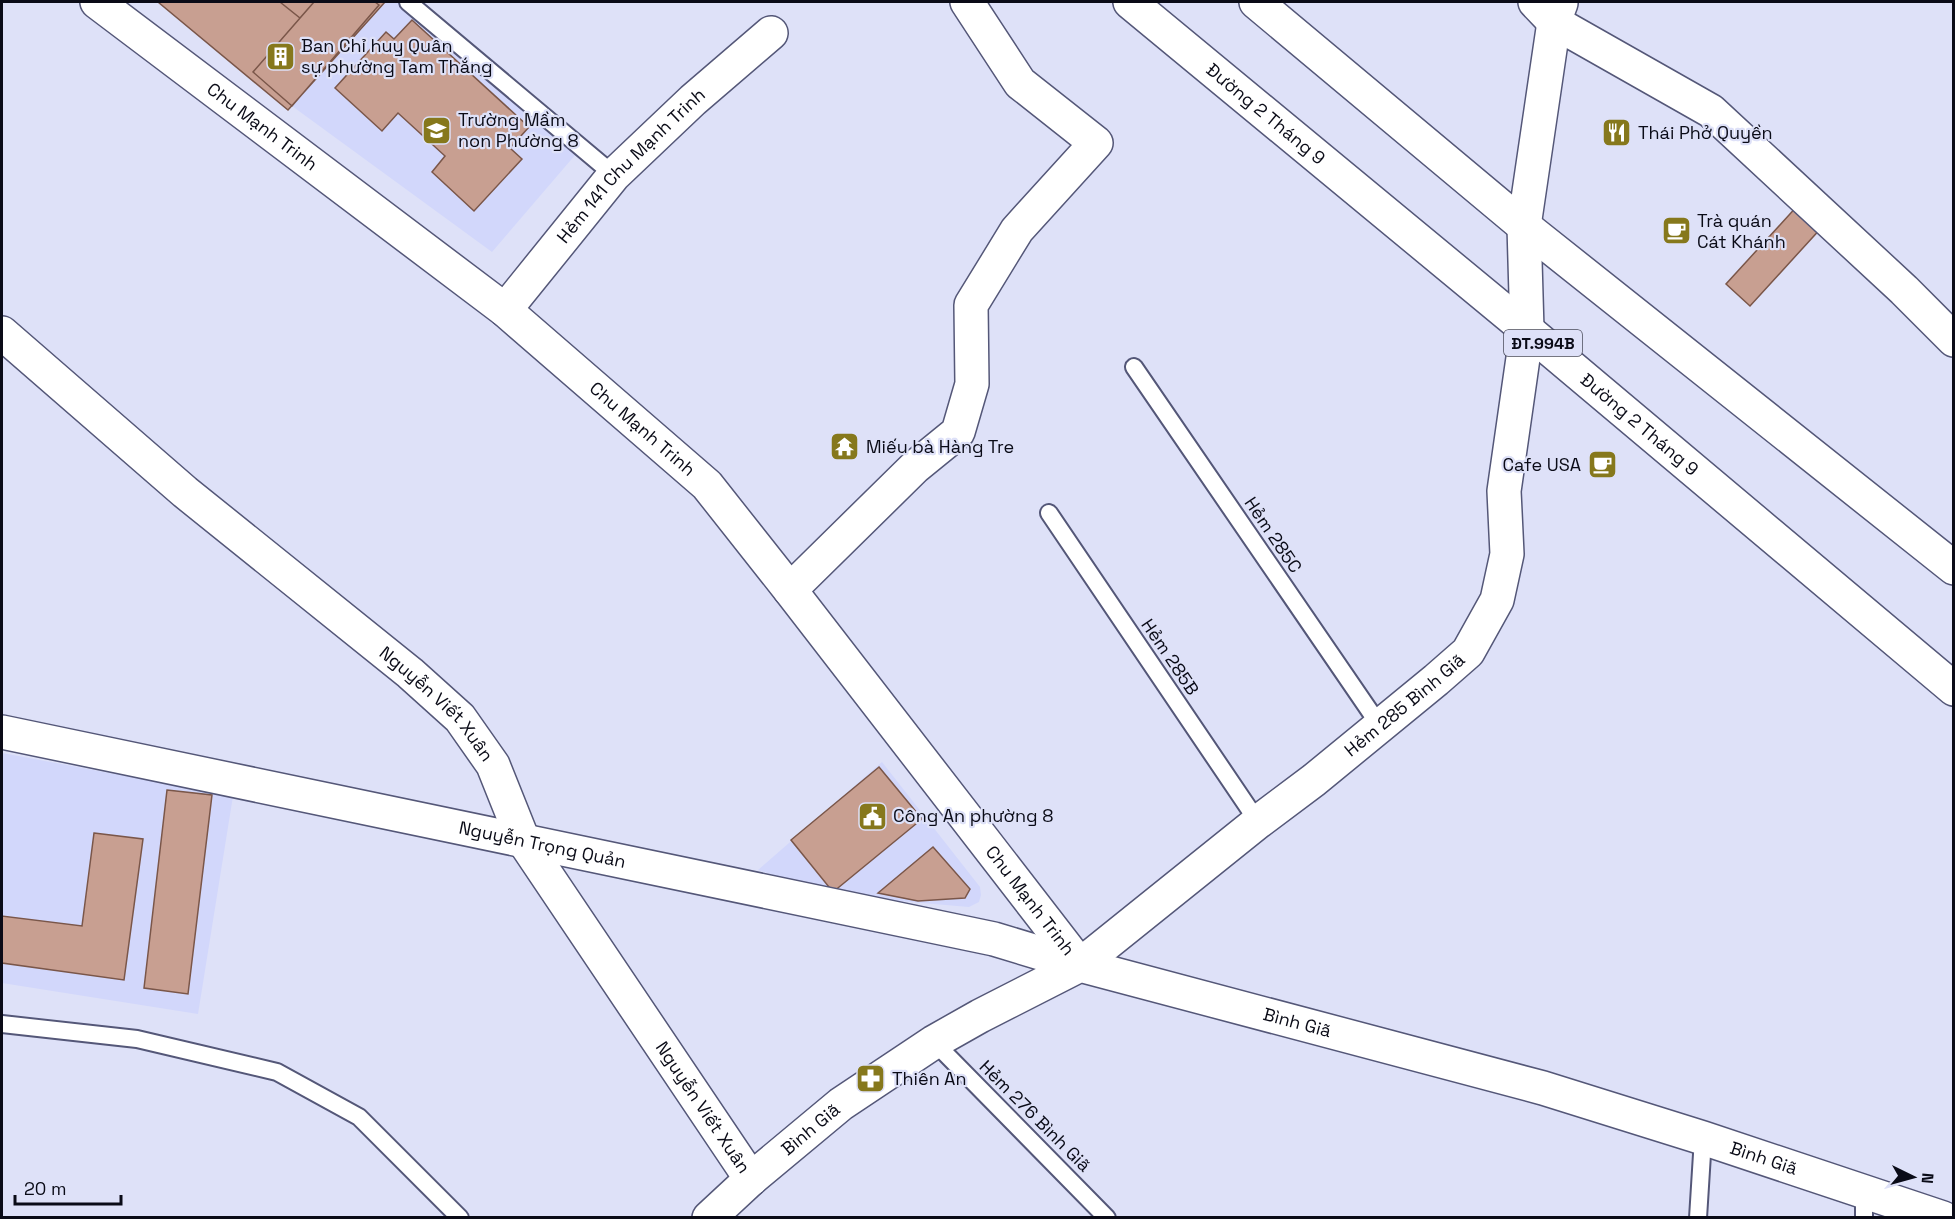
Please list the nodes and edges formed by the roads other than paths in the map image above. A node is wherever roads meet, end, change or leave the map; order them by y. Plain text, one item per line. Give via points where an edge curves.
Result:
1 (97, 2) edge
2 (408, 2) edge
3 (967, 2) edge
4 (1130, 2) edge
5 (1256, 2) edge
6 (1550, 8) edge
7 (771, 33) dead end
8 (614, 175) junction
9 (1524, 226) junction
10 (505, 310) junction
11 (1527, 330) junction
12 (2, 333) edge
13 (1953, 340) edge
14 (1134, 367) dead end
15 (1048, 513) dead end
16 (1953, 568) edge
17 (790, 590) junction
18 (1953, 689) edge
19 (1380, 726) junction
20 (2, 732) edge
21 (1258, 822) junction
22 (524, 840) junction
23 (1080, 966) junction
24 (2, 1024) edge
25 (934, 1042) junction
26 (1703, 1138) junction
27 (751, 1179) junction
28 (1864, 1204) edge
29 (460, 1218) edge
30 (710, 1218) edge
31 (1107, 1218) edge
32 (1698, 1218) edge
33 (1943, 1218) edge

1 - 10 street, Chu Mạnh Trinh
2 - 8 lane
3 - 17 street via 1020,83 1096,142 1017,230 971,305 972,384 958,432 915,467
4 - 11 street, Đường 2 Tháng 9 / ĐT.994B
5 - 9 street
6 - 9 street, Hẻm 285 Bình Giã
6 - 13 street via 1711,111
7 - 8 street, Hẻm 141 Chu Mạnh Trinh
8 - 10 street, Hẻm 141 Chu Mạnh Trinh
9 - 11 street, Hẻm 285 Bình Giã
9 - 16 street
10 - 17 street, Chu Mạnh Trinh via 707,485
11 - 18 street, Đường 2 Tháng 9 / ĐT.994B
11 - 19 street, Hẻm 285 Bình Giã via 1504,492 1507,554 1497,600 1468,652
12 - 22 street, Nguyễn Viết Xuân via 184,492 410,673 460,718 493,765
14 - 19 lane, Hẻm 285C
15 - 21 lane, Hẻm 285B
17 - 23 street, Chu Mạnh Trinh
19 - 21 street, Hẻm 285 Bình Giã
20 - 22 street, Nguyễn Trọng Quản
21 - 23 street, Hẻm 285 Bình Giã
22 - 23 street, Nguyễn Trọng Quản via 994,939
22 - 27 street, Nguyễn Viết Xuân
23 - 25 street, Bình Giã
23 - 26 street, Bình Giã via 1543,1088
24 - 29 lane via 137,1039 277,1072 359,1117
25 - 27 street, Bình Giã via 841,1104
25 - 31 lane, Hẻm 276 Bình Giã
26 - 28 street, Bình Giã
26 - 32 lane
27 - 30 street, Bình Giã
28 - 33 street, Bình Giã

